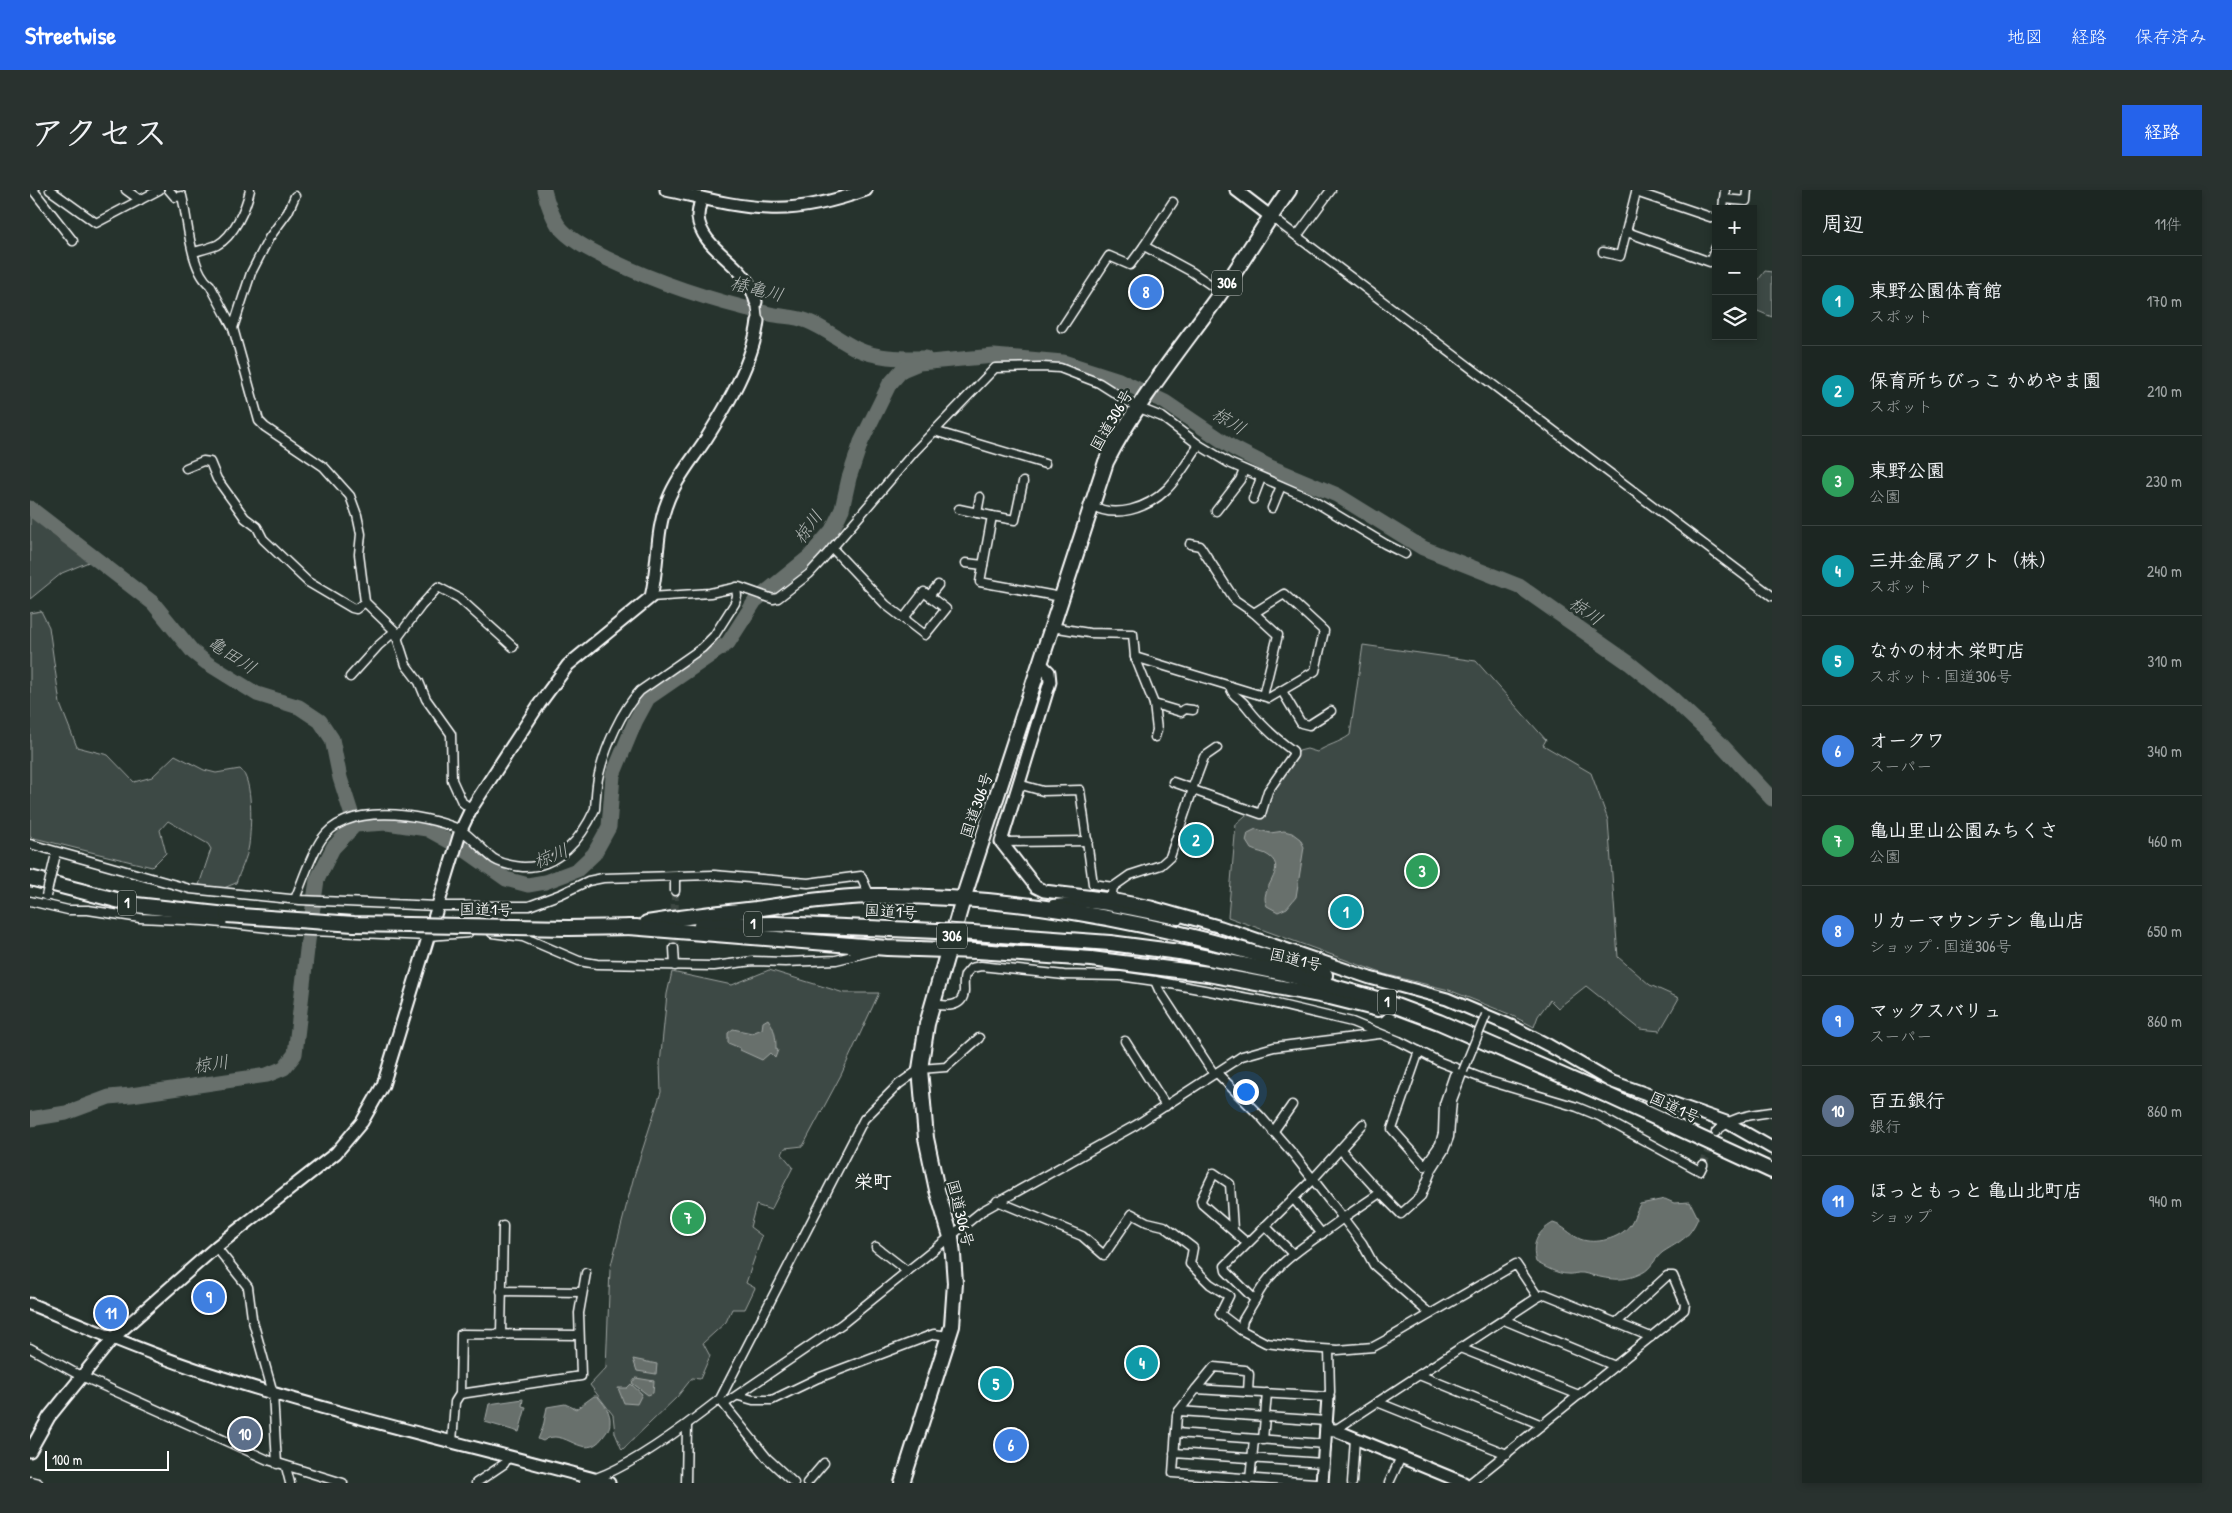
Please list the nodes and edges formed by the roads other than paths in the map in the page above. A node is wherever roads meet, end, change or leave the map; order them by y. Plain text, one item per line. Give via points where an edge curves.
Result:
1 (34, 190) edge
2 (50, 190) edge
3 (126, 190) edge
4 (159, 190) edge
5 (170, 190) edge
6 (250, 190) edge
7 (666, 190) edge
8 (866, 190) edge
9 (1236, 190) edge
10 (1289, 190) edge
11 (1331, 190) edge
12 (1725, 190) edge
13 (1747, 190) edge
14 (1637, 191) edge
15 (295, 196) dead end
16 (701, 198) junction
17 (1724, 199) junction
18 (140, 200) junction
19 (1173, 202) dead end
20 (1723, 205) edge
21 (1270, 216) junction
22 (1712, 218) edge
23 (1627, 232) junction
24 (1296, 236) junction
25 (73, 240) dead end
26 (1144, 246) junction
27 (1715, 250) edge
28 (194, 252) junction
29 (1603, 252) dead end
30 (1221, 292) junction
31 (756, 302) joint
32 (758, 321) joint
33 (233, 328) junction
34 (1062, 328) dead end
35 (1137, 407) junction
36 (934, 431) junction
37 (1199, 445) junction
38 (1045, 464) dead end
39 (186, 468) dead end
40 (1244, 470) junction
41 (1262, 478) junction
42 (1022, 482) dead end
43 (1281, 486) junction
44 (980, 498) dead end
45 (1253, 500) dead end
46 (1091, 504) junction
47 (1272, 508) dead end
48 (959, 509) dead end
49 (1216, 511) dead end
50 (977, 513) junction
51 (992, 516) junction
52 (1190, 544) dead end
53 (832, 548) junction
54 (1405, 554) dead end
55 (966, 563) dead end
56 (983, 566) junction
57 (938, 585) dead end
58 (740, 588) junction
59 (929, 596) junction
60 (1772, 596) edge
61 (651, 597) junction
62 (1061, 597) junction
63 (364, 602) junction
64 (1254, 614) junction
65 (904, 618) junction
66 (1052, 627) junction
67 (396, 634) junction
68 (513, 647) dead end
69 (1135, 657) junction
70 (1041, 664) junction
71 (350, 677) dead end
72 (1230, 686) junction
73 (1282, 691) junction
74 (1263, 696) junction
75 (1154, 704) junction
76 (1194, 710) dead end
77 (1331, 711) dead end
78 (1155, 737) dead end
79 (1217, 748) dead end
80 (1173, 782) dead end
81 (1018, 784) junction
82 (1193, 789) junction
83 (471, 809) junction
84 (462, 830) junction
85 (1088, 841) junction
86 (1001, 842) junction
87 (30, 844) edge
88 (56, 855) junction
89 (675, 877) junction
90 (30, 878) edge
91 (1113, 887) junction
92 (675, 891) tunnel mouth
93 (870, 896) junction
94 (298, 899) junction
95 (963, 899) junction
96 (1111, 899) junction
97 (30, 901) edge
98 (43, 905) junction
99 (437, 906) junction
100 (1036, 906) junction
101 (629, 927) junction
102 (1220, 927) junction
103 (428, 936) junction
104 (674, 948) tunnel mouth
105 (887, 948) junction
106 (948, 951) junction
107 (675, 966) junction
108 (1155, 981) junction
109 (1377, 999) junction
110 (932, 1004) junction
111 (1486, 1015) junction
112 (1438, 1022) junction
113 (1381, 1034) junction
114 (979, 1038) dead end
115 (1125, 1041) dead end
116 (1419, 1051) junction
117 (920, 1069) junction
118 (1463, 1071) junction
119 (1215, 1073) junction
120 (1454, 1075) dead end
121 (1292, 1105) dead end
122 (1166, 1106) junction
123 (1772, 1112) edge
124 (1726, 1122) junction
125 (1363, 1124) dead end
126 (1272, 1132) junction
127 (1716, 1132) tunnel mouth
128 (1772, 1148) edge
129 (1341, 1150) junction
130 (1703, 1165) dead end
131 (1772, 1172) edge
132 (1313, 1179) junction
133 (1380, 1192) junction
134 (1293, 1198) junction
135 (997, 1201) junction
136 (1343, 1218) junction
137 (502, 1226) dead end
138 (1265, 1226) junction
139 (1233, 1229) junction
140 (1322, 1234) junction
141 (951, 1237) junction
142 (1247, 1243) junction
143 (216, 1247) junction
144 (876, 1247) dead end
145 (1292, 1253) junction
146 (907, 1271) junction
147 (586, 1273) dead end
148 (501, 1291) junction
149 (582, 1292) junction
150 (1538, 1297) junction
151 (1255, 1300) junction
152 (30, 1304) edge
153 (1430, 1314) junction
154 (1504, 1320) junction
155 (1616, 1323) junction
156 (1242, 1330) junction
157 (501, 1335) junction
158 (579, 1335) junction
159 (948, 1336) junction
160 (1651, 1337) junction
161 (113, 1338) junction
162 (30, 1348) edge
163 (1460, 1348) junction
164 (1329, 1350) junction
165 (1615, 1366) junction
166 (1419, 1375) junction
167 (82, 1377) junction
168 (1196, 1389) junction
169 (1248, 1392) junction
170 (273, 1393) junction
171 (1267, 1393) junction
172 (460, 1394) junction
173 (1579, 1395) junction
174 (738, 1396) junction
175 (1328, 1397) junction
176 (722, 1402) junction
177 (1377, 1402) junction
178 (1179, 1411) junction
179 (1265, 1417) junction
180 (687, 1425) junction
181 (1542, 1425) junction
182 (1329, 1427) junction
183 (1176, 1434) junction
184 (1355, 1438) junction
185 (1254, 1440) junction
186 (1264, 1440) junction
187 (452, 1442) junction
188 (1325, 1444) junction
189 (30, 1450) edge
190 (1174, 1454) junction
191 (1507, 1454) junction
192 (508, 1457) junction
193 (1401, 1457) junction
194 (1252, 1459) junction
195 (824, 1463) dead end
196 (1323, 1463) junction
197 (277, 1464) junction
198 (286, 1466) junction
199 (1249, 1480) edge
200 (30, 1481) edge
201 (587, 1482) edge
202 (38, 1483) edge
203 (290, 1483) edge
204 (343, 1483) edge
205 (476, 1483) edge
206 (609, 1483) edge
207 (686, 1483) edge
208 (794, 1483) edge
209 (807, 1483) edge
210 (902, 1483) edge
211 (1314, 1483) edge
212 (1322, 1483) edge
213 (1352, 1483) edge
214 (1389, 1483) edge
215 (1464, 1483) edge
216 (1470, 1483) edge

1 - 25 street
2 - 18 street via 96,223
3 - 18 street
4 - 18 street
5 - 28 street via 175,197 182,196
6 - 28 street via 243,211 225,239
7 - 16 street
8 - 16 street via 798,207 742,206
9 - 21 street
10 - 21 highway, 国道306号 / 306
11 - 24 street
12 - 17 street
13 - 17 street via 1746,201
14 - 22 street
14 - 23 street
15 - 33 street via 250,273
16 - 31 street via 698,216 703,233 741,272
17 - 20 street
19 - 26 street
21 - 24 street
21 - 30 highway, 国道306号 / 306
23 - 27 street via 1710,262
23 - 29 street via 1620,256
24 - 60 street
26 - 30 street
26 - 34 street via 1130,265 1110,256
28 - 33 street via 195,262
30 - 35 highway, 国道306号 / 306
31 - 32 street
32 - 61 street via 754,342 727,404 666,504 659,530
33 - 63 street via 259,421 324,467 350,496 361,534 359,554
35 - 36 street via 1099,383 1060,368 995,368
35 - 37 street via 1162,417
35 - 46 highway, 国道306号 / 306 via 1106,462
36 - 38 street
36 - 53 street
37 - 40 street
37 - 46 street via 1170,486 1152,501 1118,511 1099,509
39 - 63 street via 202,461 210,462 217,479 245,518 301,576 352,608 356,609
40 - 41 street
40 - 49 street
41 - 43 street
41 - 45 street
42 - 51 street via 1015,520
43 - 47 street
43 - 54 street via 1316,502
44 - 50 street
46 - 62 highway, 国道306号 / 306
48 - 50 street
50 - 51 street
51 - 56 street
52 - 64 street via 1200,546 1235,600
53 - 58 street via 809,574 788,592 773,599
53 - 65 street via 886,605
55 - 56 street
56 - 62 street via 980,582
57 - 59 street
58 - 61 street
58 - 84 street via 735,603 714,636 702,648 640,690 633,699 601,768 595,809 576,841 559,856 530,867 500,863
59 - 65 street via 924,592
59 - 65 street via 946,609 925,635
61 - 83 street via 568,665
62 - 66 highway, 国道306号 / 306
63 - 67 street
64 - 73 street via 1284,594 1324,631 1315,671
64 - 74 street via 1278,634
66 - 69 street via 1089,633 1133,634
66 - 70 highway, 国道306号 / 306
67 - 68 street via 438,587 459,598
67 - 71 street via 378,646
67 - 83 street via 406,665 451,734 452,780 462,802
69 - 72 street
69 - 75 street
70 - 81 street via 1049,672 1050,682
70 - 95 highway, 国道306号 / 306
72 - 74 street
72 - 82 street via 1232,694 1293,755 1268,791 1261,814
73 - 74 street via 1269,698
73 - 77 street via 1301,723 1309,725
75 - 76 street via 1181,712
75 - 78 street
79 - 82 street via 1204,757
80 - 82 street
81 - 85 street via 1043,791 1080,790
81 - 86 street
82 - 91 street via 1170,858 1161,865 1130,875
83 - 84 street
84 - 94 street via 382,814 359,816 337,824 321,840
84 - 99 street
85 - 86 street
85 - 91 street via 1093,884
86 - 96 street via 1036,887 1044,891
87 - 88 street
88 - 94 street via 190,889
88 - 98 street, bridge
89 - 92 street
89 - 93 street via 714,875 808,884 861,876
89 - 99 street via 603,878 588,881 529,906
90 - 101 highway, 国道1号 / 1, bridge via 136,905 227,915 354,924
91 - 96 street
93 - 95 highway
93 - 101 highway
94 - 99 street
95 - 100 highway
95 - 106 highway, 国道306号 / 306
96 - 102 street
97 - 98 street
98 - 103 street via 140,918
99 - 103 street
100 - 102 street via 1064,903 1094,906
100 - 109 highway via 1137,923 1234,947 1345,982
101 - 105 highway
101 - 109 highway, 国道1号 / 1, bridge via 776,924 1110,943 1179,952 1283,974
102 - 111 street via 1370,978 1447,999
103 - 107 street via 463,932 509,934 579,961 606,965
103 - 143 street via 383,1085 362,1122 332,1157
104 - 107 street
105 - 106 highway
105 - 107 street via 836,960
106 - 110 highway, 国道306号 / 306
106 - 112 highway via 1091,959 1208,974
108 - 110 street via 980,966 971,968 965,975 964,991 958,1003 950,1007
108 - 113 street via 1264,1000 1352,1022
108 - 119 street
109 - 112 highway, 国道1号 / 1
110 - 117 highway, 国道306号 / 306
111 - 118 street, bridge
111 - 124 street via 1548,1045 1610,1082
112 - 131 highway, 国道1号 / 1 via 1609,1096
113 - 116 street
113 - 119 street via 1266,1048 1242,1056
114 - 117 street via 946,1067
115 - 122 street
116 - 118 street
116 - 120 street via 1392,1129 1425,1166 1440,1144 1444,1104
117 - 141 highway, 国道306号 / 306 via 926,1138
117 - 176 street via 899,1084 864,1119
118 - 130 street via 1577,1106 1700,1171
118 - 133 street via 1452,1100 1449,1137 1421,1196 1401,1214
119 - 122 street
119 - 126 street via 1261,1117
121 - 126 street
122 - 135 street via 1136,1126
123 - 124 street via 1737,1117
124 - 127 street
124 - 128 street
125 - 129 street
126 - 132 street
129 - 132 street
129 - 133 street
132 - 134 street
132 - 136 street
133 - 136 street
134 - 138 street
134 - 140 street
135 - 141 street
135 - 156 street via 1082,1236 1104,1255 1132,1214 1164,1226 1193,1248 1190,1264 1210,1284 1229,1296 1220,1314
136 - 140 street
136 - 153 street via 1374,1265
137 - 148 street
138 - 142 street
138 - 145 street
139 - 139 street via 1200,1200 1214,1174 1230,1184
139 - 142 street
140 - 145 street
141 - 146 street
141 - 159 highway, 国道306号 / 306 via 955,1283 954,1311
142 - 151 street via 1225,1266 1226,1271
143 - 161 street
143 - 170 street via 248,1287 252,1318
144 - 146 street
145 - 151 street via 1262,1285
146 - 174 street via 842,1324
147 - 149 street
148 - 149 street
148 - 157 street
149 - 158 street
150 - 153 street via 1516,1264
150 - 154 street
150 - 155 street via 1546,1294
151 - 156 street via 1243,1320
152 - 161 street
153 - 164 street via 1373,1347
154 - 163 street
154 - 165 street
155 - 160 street
155 - 160 street via 1667,1276 1673,1276 1685,1304 1684,1310
156 - 164 street via 1266,1343
157 - 158 street
157 - 172 street via 461,1334
158 - 172 street via 581,1376
159 - 174 street via 934,1334 818,1378 772,1400
159 - 210 highway, 国道306号 / 306
160 - 165 street
161 - 167 street
161 - 170 street
162 - 167 street
163 - 166 street
163 - 173 street
164 - 175 street
165 - 173 street
166 - 177 street
166 - 181 street
167 - 189 street via 49,1417
167 - 197 street
168 - 169 street
168 - 169 street via 1214,1368 1245,1370 1249,1374
168 - 178 street
169 - 171 street
170 - 187 street
170 - 197 street
171 - 175 street
171 - 179 street
172 - 187 street via 455,1402
173 - 181 street
174 - 176 street
175 - 182 street
176 - 180 street
176 - 208 street via 767,1458
177 - 182 street
177 - 191 street
178 - 179 street
178 - 183 street
179 - 182 street
179 - 186 street
180 - 201 street via 607,1474
180 - 207 street
181 - 191 street
182 - 184 street
182 - 188 street
183 - 185 street
183 - 190 street
184 - 193 street
184 - 213 street
185 - 186 street
185 - 194 street
186 - 188 street
187 - 192 street
188 - 196 street
190 - 194 street
190 - 199 street via 1173,1473
191 - 216 street
192 - 201 street
192 - 205 street via 504,1464
193 - 214 street
193 - 215 street
194 - 196 street
194 - 199 street
195 - 209 street
196 - 212 street
197 - 198 street
198 - 203 street
198 - 204 street
199 - 211 street
200 - 202 street
201 - 206 street

